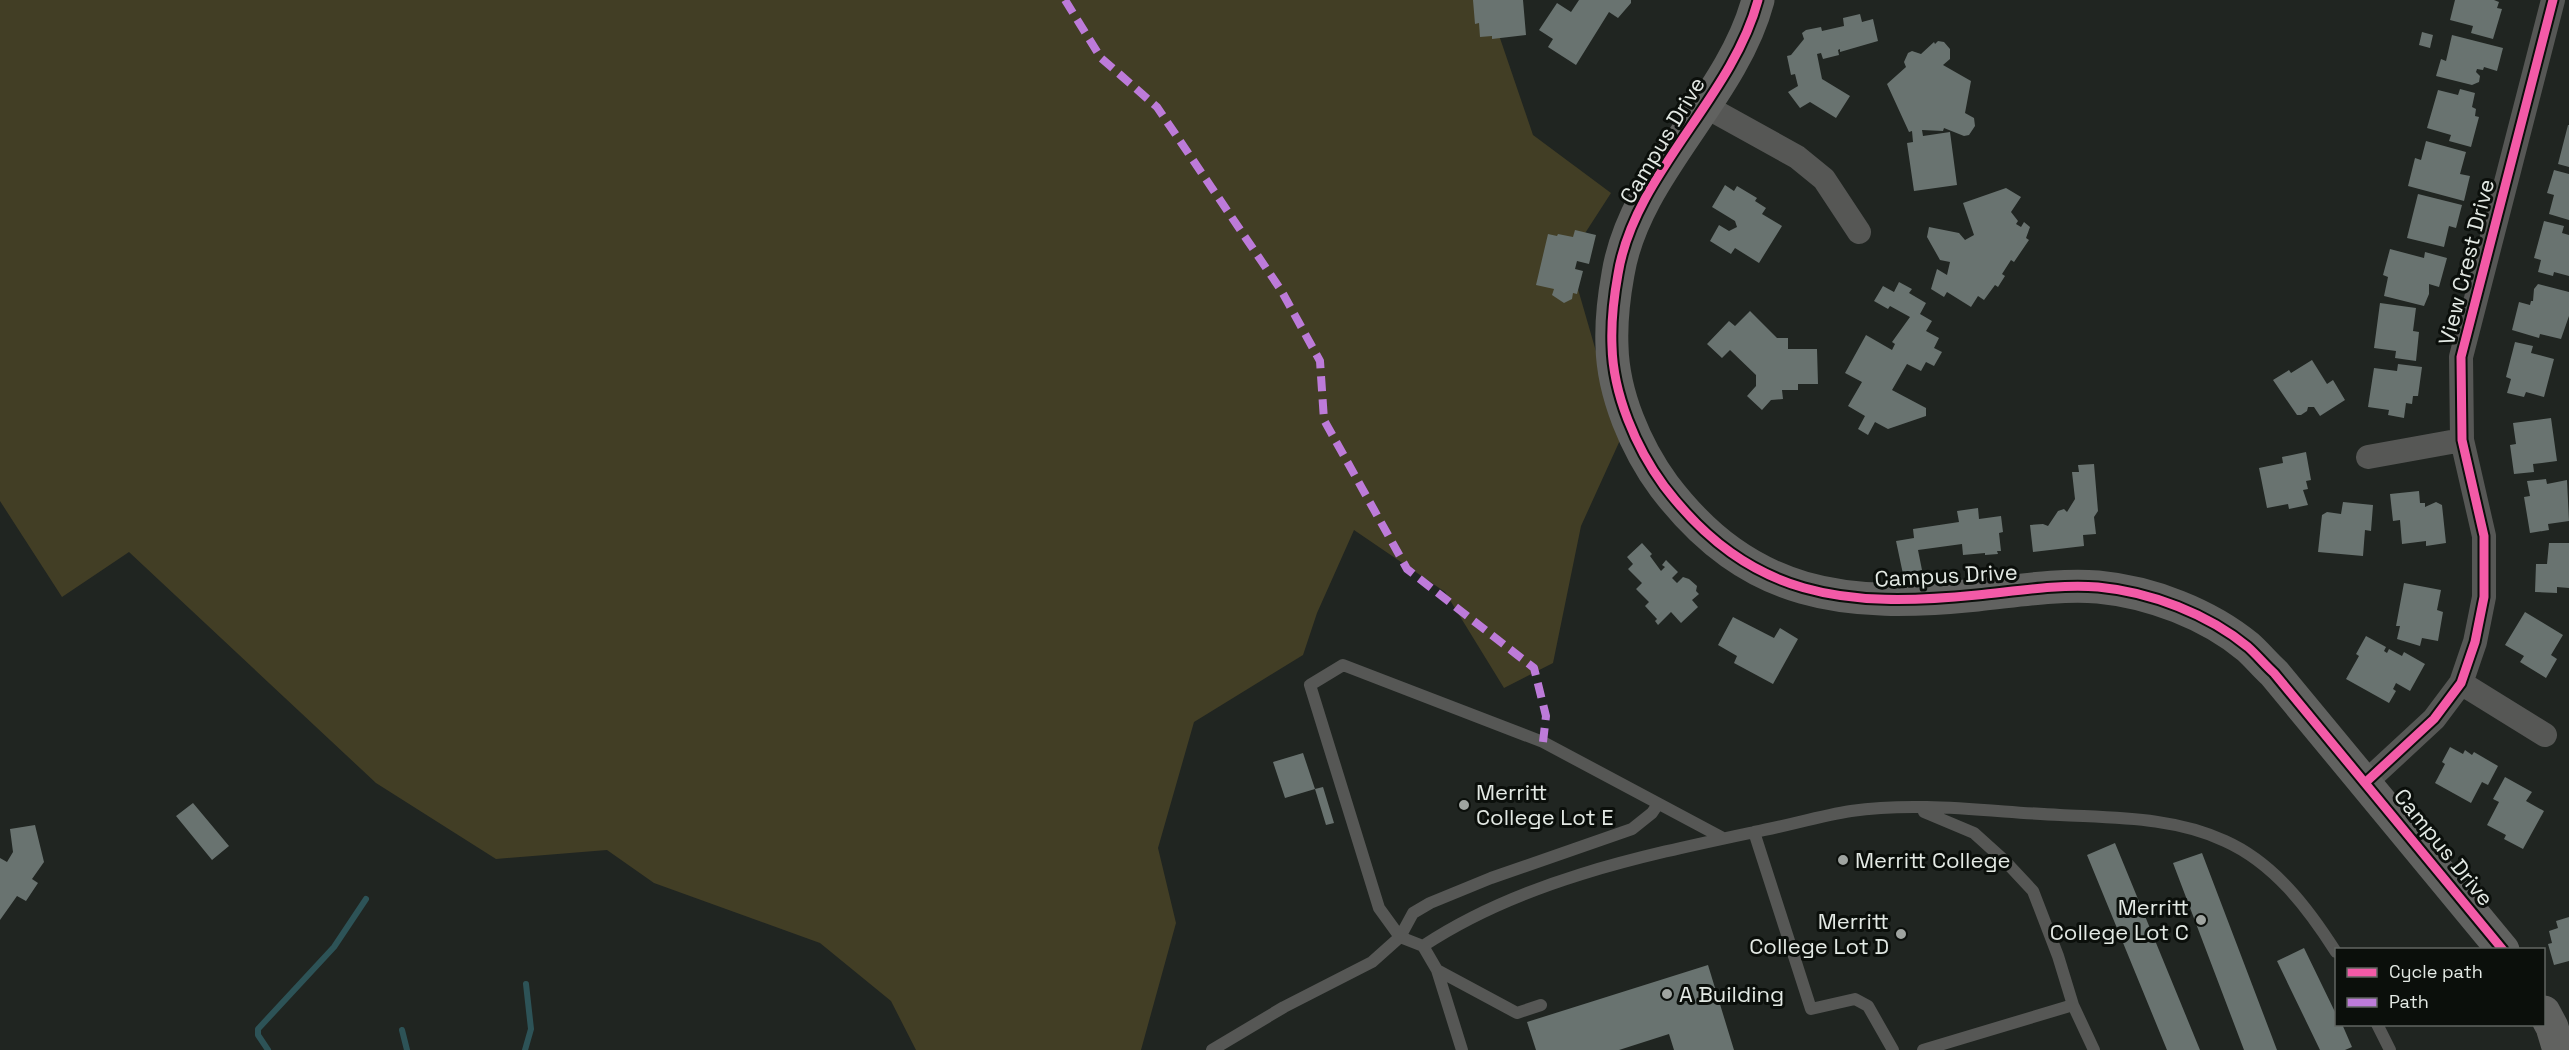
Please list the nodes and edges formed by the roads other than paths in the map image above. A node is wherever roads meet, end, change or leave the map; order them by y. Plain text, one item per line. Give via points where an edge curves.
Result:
1 (1758, 0) edge
2 (2553, 0) edge
3 (1706, 106) junction
4 (1859, 232) dead end
5 (2462, 440) junction
6 (2367, 457) dead end
7 (2461, 683) junction
8 (2545, 735) dead end
9 (2366, 782) junction
10 (1658, 804) junction
11 (1914, 808) junction
12 (1754, 832) junction
13 (1723, 838) junction
14 (1400, 937) junction
15 (1423, 946) junction
16 (2501, 948) edge
17 (2335, 949) edge
18 (1437, 969) junction
19 (1541, 1005) dead end
20 (2073, 1005) junction
21 (2378, 1026) edge
22 (1212, 1050) edge
23 (1462, 1050) edge
24 (1893, 1050) edge
25 (1923, 1050) edge
26 (2094, 1050) edge
27 (2390, 1050) edge

1 - 3 street, Campus Drive via 1739,49
2 - 5 street, View Crest Drive via 2461,357
3 - 4 street via 1797,157 1824,179
3 - 9 street, Campus Drive via 1649,193 1627,240 1618,272 1612,347 1619,389 1633,431 1652,470 1680,507 1719,543 1757,569 1795,587 1845,598 1894,601 2098,587 2141,595 2179,608 2214,624 2248,647
5 - 6 street
5 - 7 street, View Crest Drive via 2484,536 2484,597
7 - 8 street
7 - 9 street, View Crest Drive via 2434,719
9 - 16 street, Campus Drive
10 - 13 lane
10 - 14 lane via 1632,829 1430,903 1413,913
10 - 14 lane via 1543,742 1343,665 1310,685 1379,908
11 - 12 lane via 1852,811
11 - 17 lane via 2129,819 2185,826 2224,840 2278,876
11 - 20 lane via 1974,833 2033,891
12 - 13 lane
12 - 24 lane via 1812,1009 1855,999 1868,1006
13 - 15 lane via 1638,857 1532,891 1447,930
14 - 15 lane
14 - 22 lane via 1372,962
15 - 18 lane
18 - 19 lane via 1517,1013
18 - 23 lane
20 - 25 lane
20 - 26 lane
21 - 27 lane

